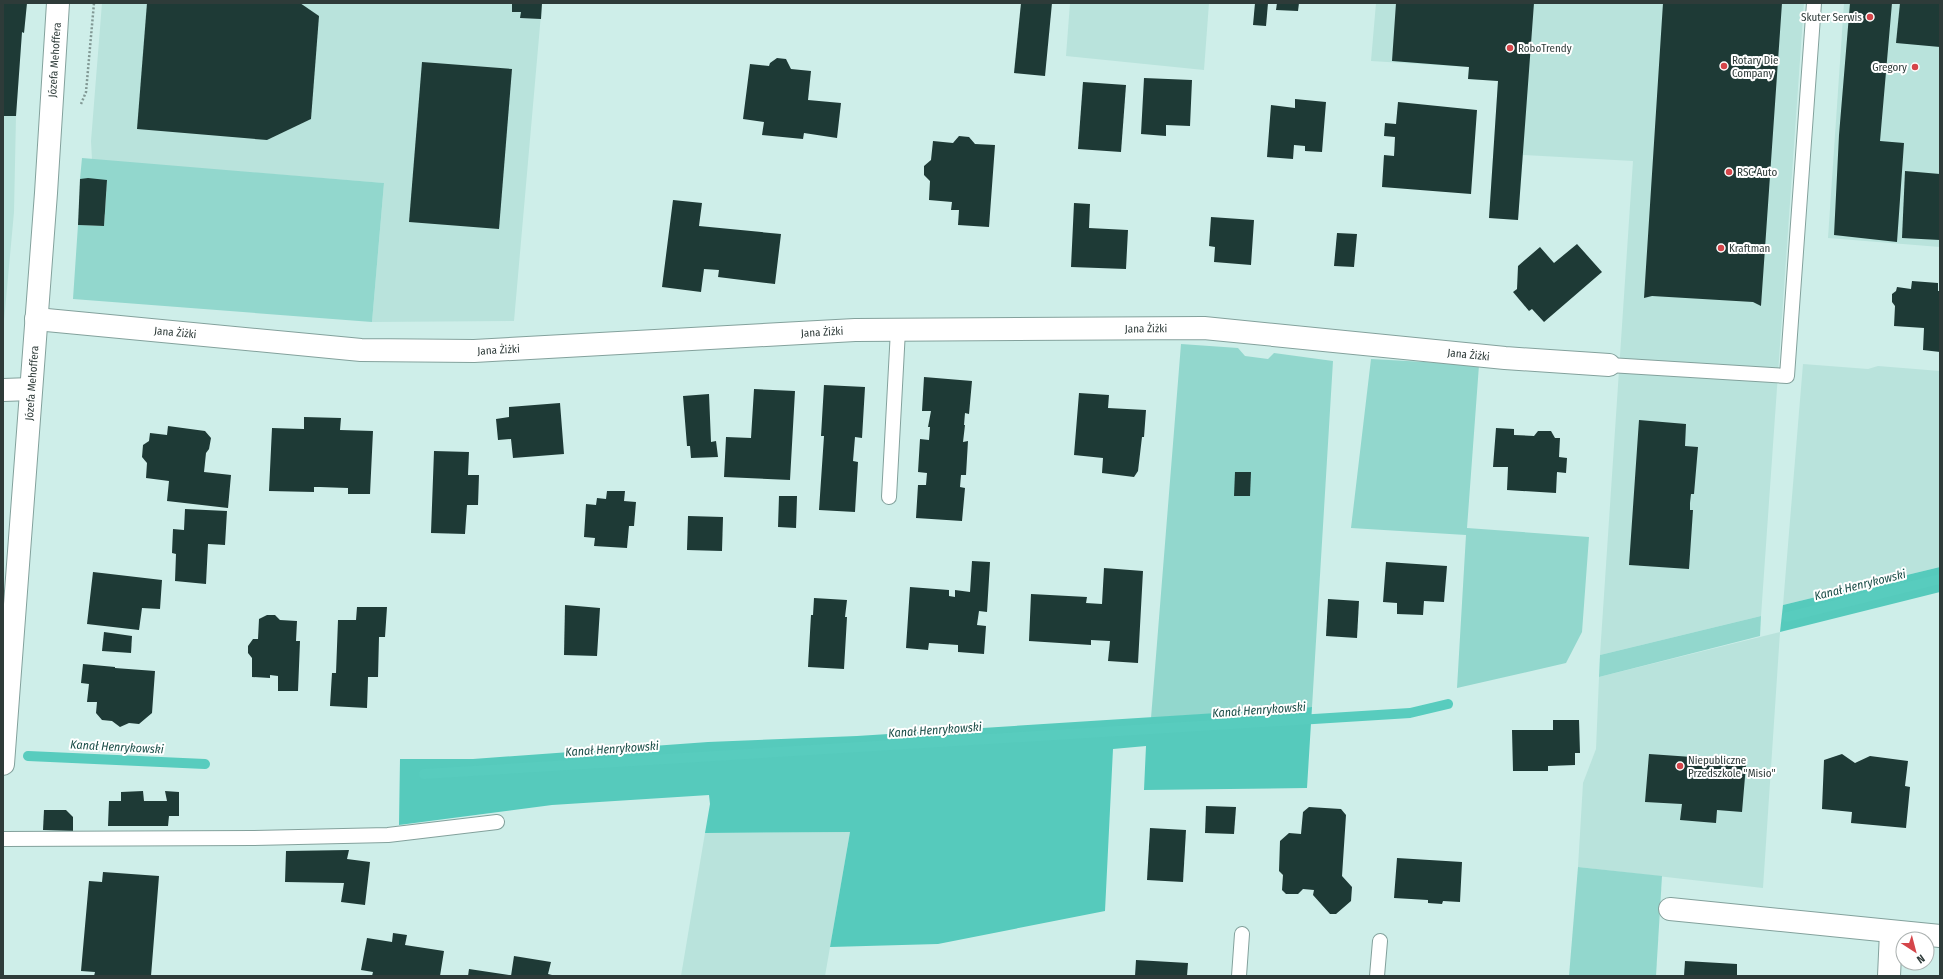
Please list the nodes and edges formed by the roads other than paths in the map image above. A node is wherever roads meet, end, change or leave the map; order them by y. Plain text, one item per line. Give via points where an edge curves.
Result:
1 (58, 3) edge
2 (1814, 3) edge
3 (36, 319) junction
4 (898, 330) junction
5 (1609, 365) joint
6 (31, 389) junction
7 (3, 390) edge
8 (889, 497) dead end
9 (3, 764) edge
10 (497, 822) dead end
11 (3, 839) edge
12 (1670, 909) dead end
13 (1891, 932) junction
14 (1242, 934) dead end
15 (1940, 936) edge
16 (1380, 941) dead end
17 (1239, 976) edge
18 (1377, 976) edge
19 (1888, 976) edge

1 - 3 street, Józefa Mehoffera
2 - 5 lane via 1787,376
3 - 4 street, Jana Żiżki via 361,350 474,351
3 - 6 street, Józefa Mehoffera
4 - 5 street, Jana Żiżki via 1204,328 1505,358
4 - 8 lane
6 - 7 street
6 - 9 street, Józefa Mehoffera
10 - 11 lane via 388,835
12 - 13 street
13 - 15 street
13 - 19 street
14 - 17 lane
16 - 18 lane

